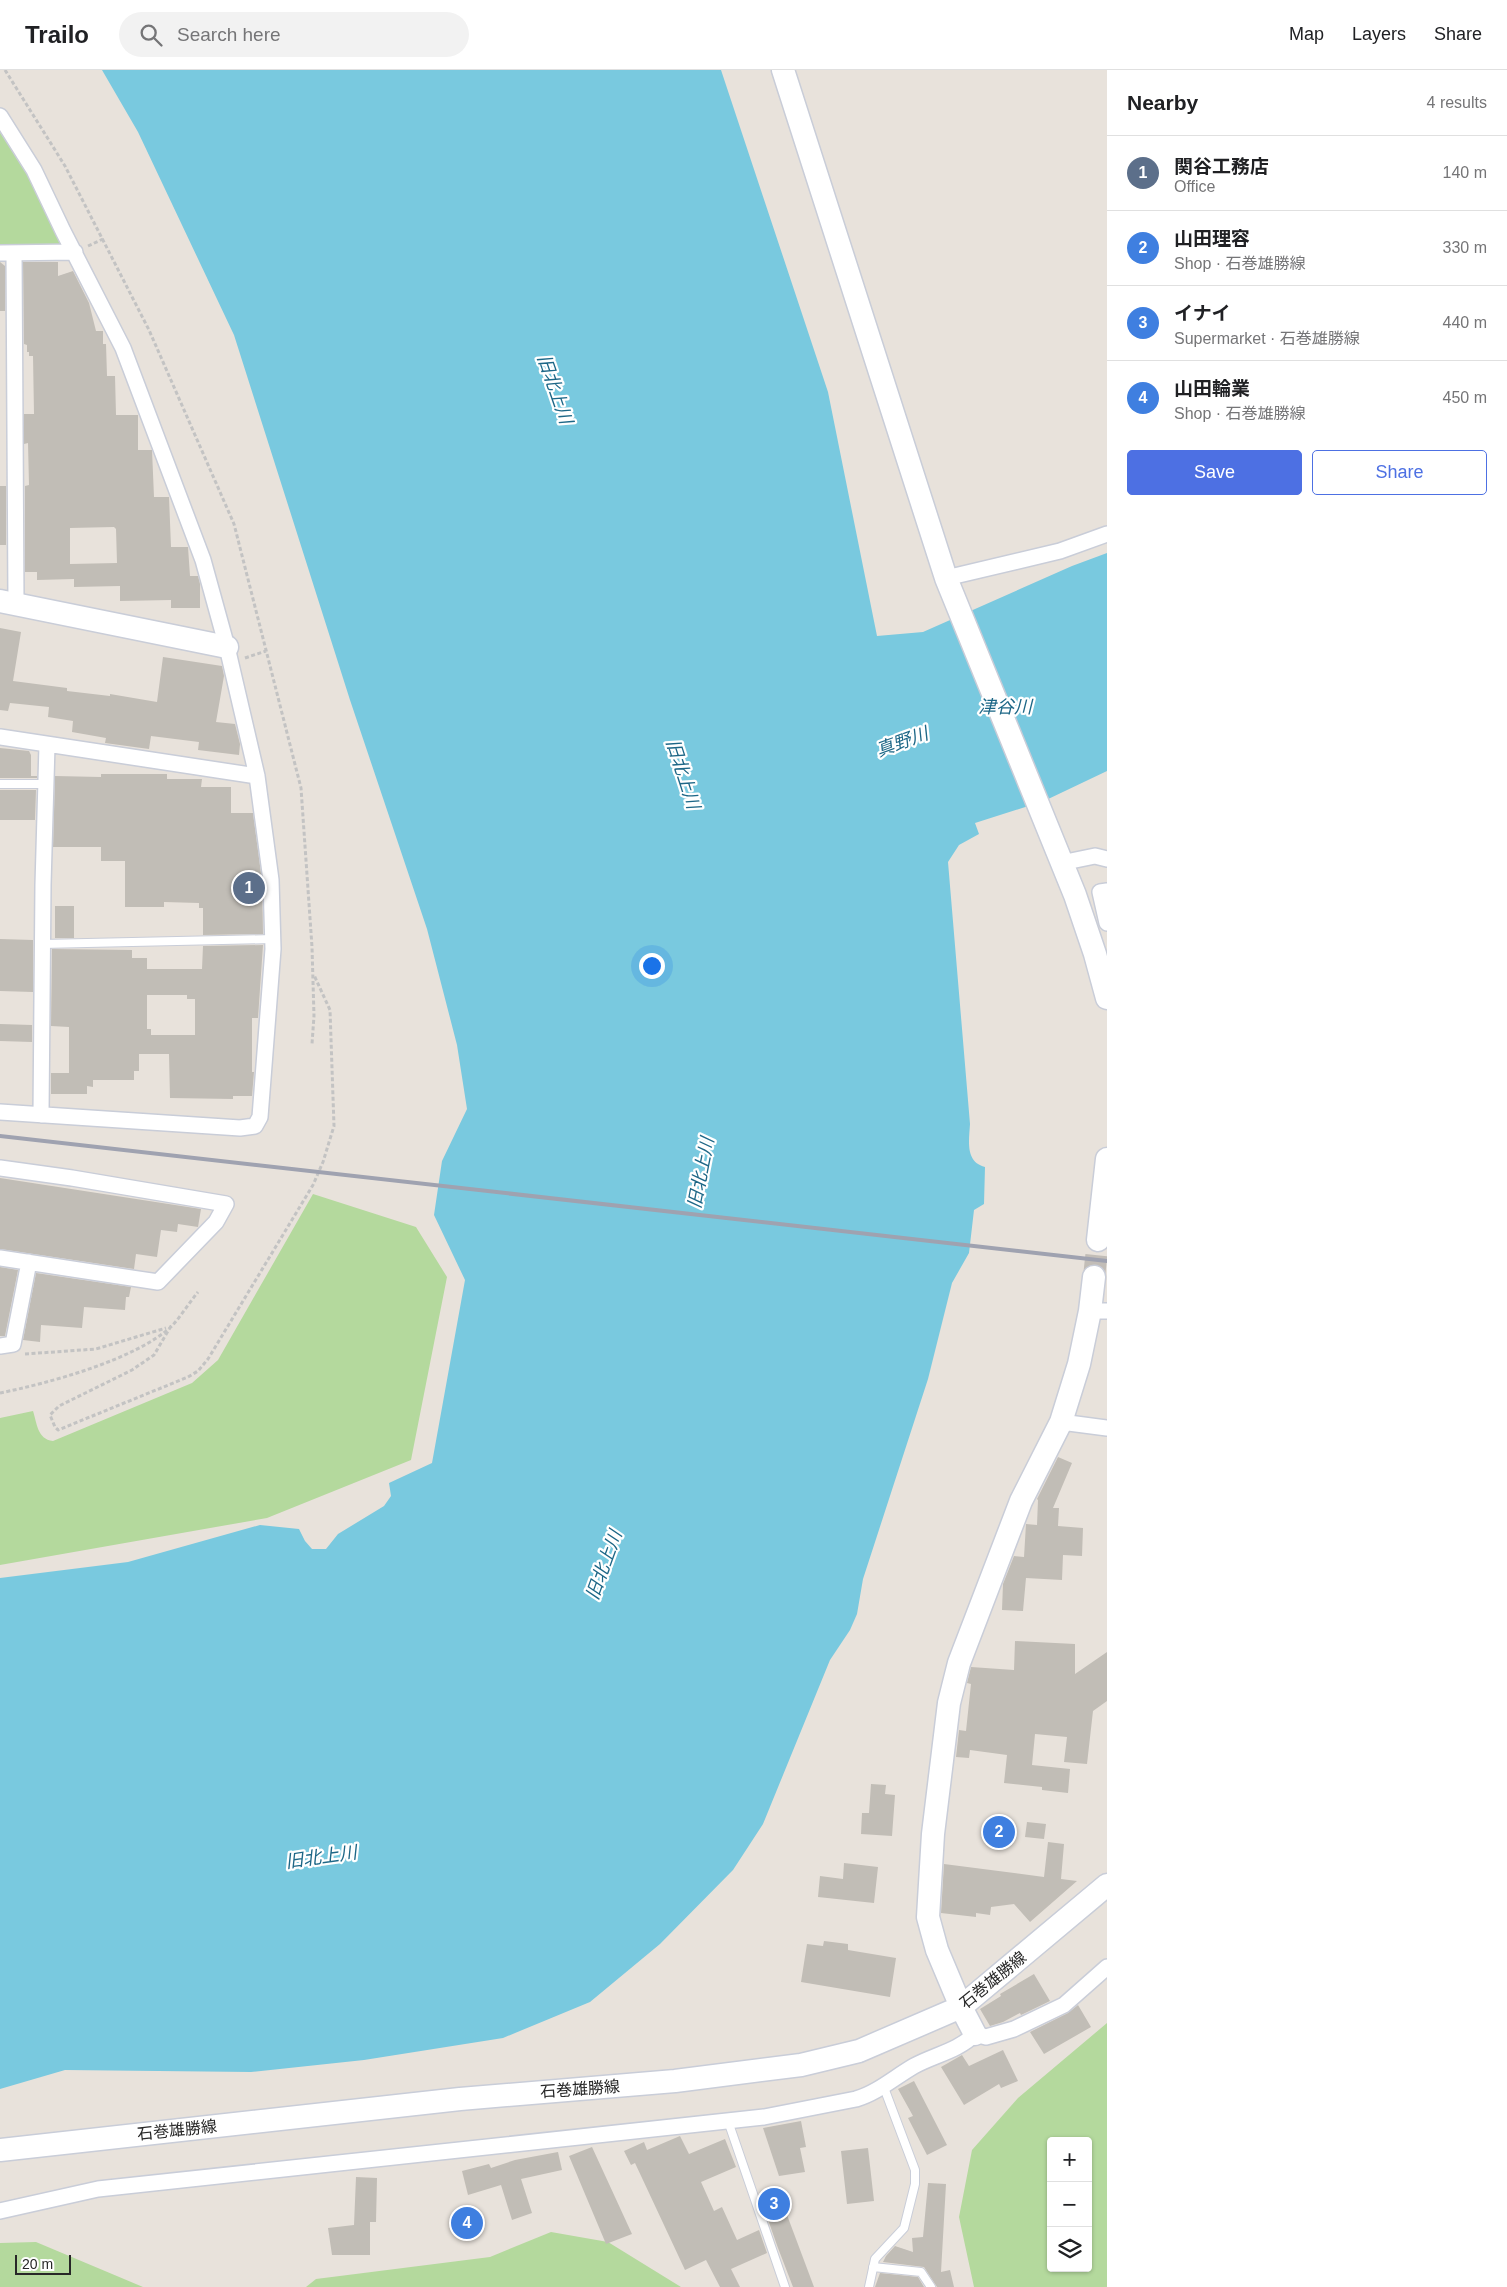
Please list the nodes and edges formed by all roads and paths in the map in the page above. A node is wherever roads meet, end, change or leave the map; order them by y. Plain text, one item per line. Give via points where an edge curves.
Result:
1 (782, 70) edge
2 (0, 116) edge
3 (75, 252) junction
4 (7, 253) edge
5 (0, 379) edge
6 (15, 379) junction
7 (1107, 534) edge
8 (946, 578) junction
9 (8, 602) edge
10 (227, 647) junction
11 (0, 737) edge
12 (47, 745) junction
13 (257, 776) junction
14 (0, 784) edge
15 (46, 784) junction
16 (1107, 858) edge
17 (1061, 863) junction
18 (1107, 892) edge
19 (1107, 924) edge
20 (272, 939) junction
21 (42, 944) junction
22 (1107, 998) edge
23 (312, 1044) dead end
24 (0, 1112) edge
25 (42, 1115) junction
26 (1107, 1159) edge
27 (0, 1168) edge
28 (1098, 1240) tunnel mouth
29 (0, 1258) edge
30 (28, 1262) junction
31 (1094, 1277) tunnel mouth
32 (198, 1292) dead end
33 (1099, 1311) edge
34 (171, 1326) junction
35 (7, 1345) edge
36 (0, 1394) edge
37 (1061, 1422) junction
38 (1107, 1428) edge
39 (1107, 1885) edge
40 (1107, 1967) edge
41 (961, 2007) junction
42 (975, 2034) junction
43 (883, 2085) junction
44 (728, 2121) junction
45 (0, 2150) edge
46 (0, 2211) edge
47 (873, 2268) junction
48 (785, 2287) edge
49 (869, 2287) edge
50 (932, 2287) edge

1 - 8 street
2 - 3 street via 34,170
3 - 4 street
3 - 10 street via 123,348 202,560
4 - 6 street
5 - 6 street
6 - 9 street
7 - 8 street via 1060,551
8 - 17 street
9 - 10 street
10 - 13 street
11 - 12 street
12 - 13 street
12 - 15 street
13 - 20 street via 271,880
14 - 15 lane
15 - 21 street
16 - 17 street via 1095,856
17 - 22 street via 1096,954
18 - 19 street via 1100,892
20 - 21 lane
20 - 25 street via 260,1117 255,1126
21 - 25 street
23 - 34 path via 313,972 330,1010 334,1126 313,1185 208,1360 198,1371 152,1393 58,1430 55,1427 50,1415 52,1412 154,1355
24 - 25 street
26 - 28 street
27 - 30 street via 226,1204 216,1222 158,1282
29 - 30 street
30 - 35 street
31 - 33 street
32 - 34 path
33 - 37 street
34 - 35 path via 96,1349 15,1355
34 - 36 path via 118,1358 71,1375
37 - 38 street
37 - 41 street via 1021,1501 959,1663 950,1703 933,1834 928,1917 937,1950
39 - 41 street, 石巻雄勝線
40 - 42 street via 1064,2004 1014,2029 986,2037
41 - 42 street
41 - 45 street, 石巻雄勝線 via 859,2051 801,2065 675,2081 460,2100
42 - 43 street via 966,2044 915,2066
43 - 44 street via 856,2099
43 - 47 lane via 915,2170 916,2184 904,2228 874,2259
44 - 46 street via 113,2188
44 - 48 lane
47 - 49 lane
47 - 50 lane via 921,2272

